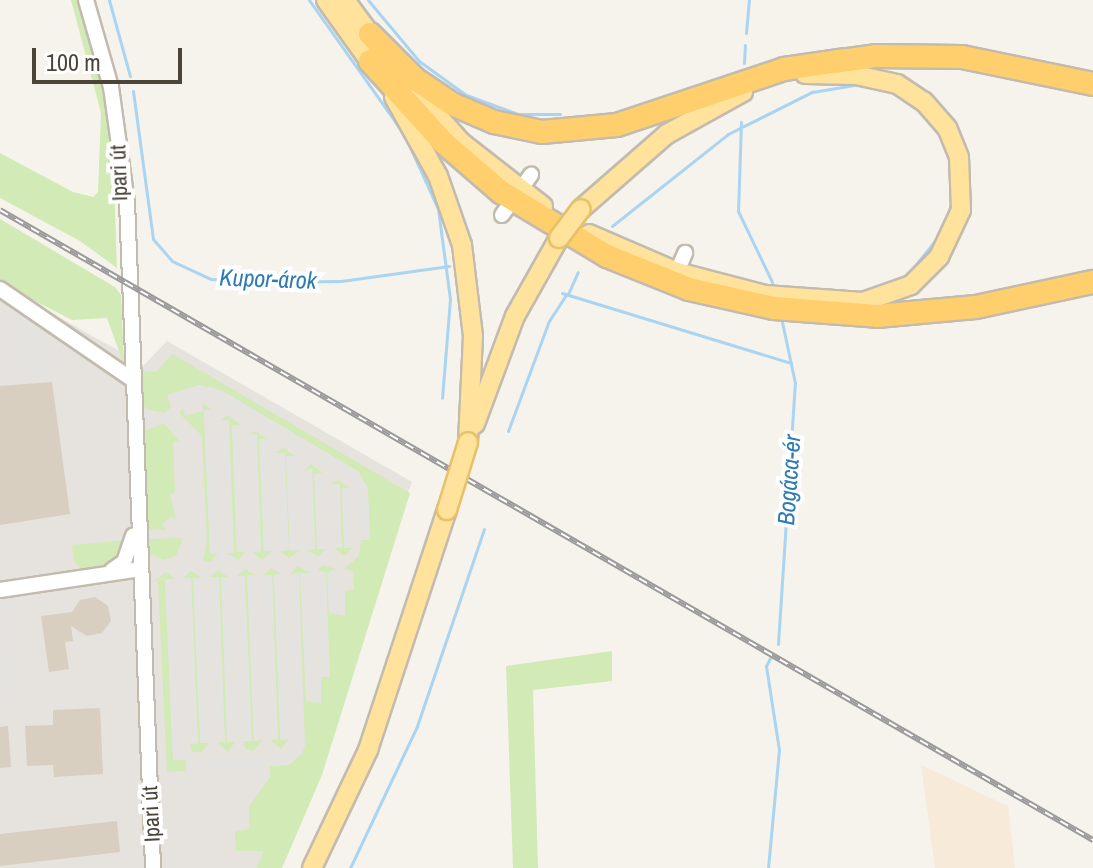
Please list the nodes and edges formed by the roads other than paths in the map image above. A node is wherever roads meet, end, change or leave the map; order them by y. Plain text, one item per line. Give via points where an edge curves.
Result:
1 (86, 0) edge
2 (326, 0) edge
3 (345, 0) edge
4 (370, 34) junction
5 (846, 60) junction
6 (370, 61) junction
7 (775, 79) junction
8 (1093, 84) edge
9 (117, 125) junction
10 (516, 195) junction
11 (685, 253) dead end
12 (677, 272) junction
13 (1093, 282) edge
14 (823, 283) dead end
15 (0, 289) edge
16 (819, 302) junction
17 (130, 378) junction
18 (134, 419) junction
19 (471, 429) junction
20 (135, 465) junction
21 (133, 536) junction
22 (140, 569) junction
23 (108, 571) junction
24 (0, 590) edge
25 (153, 868) edge
26 (312, 868) edge

1 - 9 street
2 - 6 main road
3 - 4 main road
4 - 5 highway via 415,79 452,104 494,122 542,132 608,128 784,69
4 - 10 main road via 435,117
5 - 7 highway
5 - 8 highway via 972,58
6 - 10 highway via 443,142
6 - 19 main road via 425,150 458,225 472,311
7 - 16 main road via 842,74 897,84 935,112 959,157 961,210 931,267 887,297
7 - 19 main road, bridge via 667,134 581,209 515,316
9 - 17 street, Ipari út
9 - 18 street, Ipari út via 131,259
10 - 12 main road via 589,235
10 - 13 highway via 553,228 636,269 725,298 796,312 924,314
11 - 12 street
12 - 16 main road via 742,291
14 - 16 street
15 - 17 street
17 - 18 street, Ipari út
18 - 20 street, Ipari út
19 - 26 main road, bridge via 368,750
20 - 21 street, Ipari út
20 - 22 street, Ipari út
21 - 22 street, Ipari út
21 - 23 street via 124,562
22 - 23 street
22 - 25 street, Ipari út
23 - 24 street

